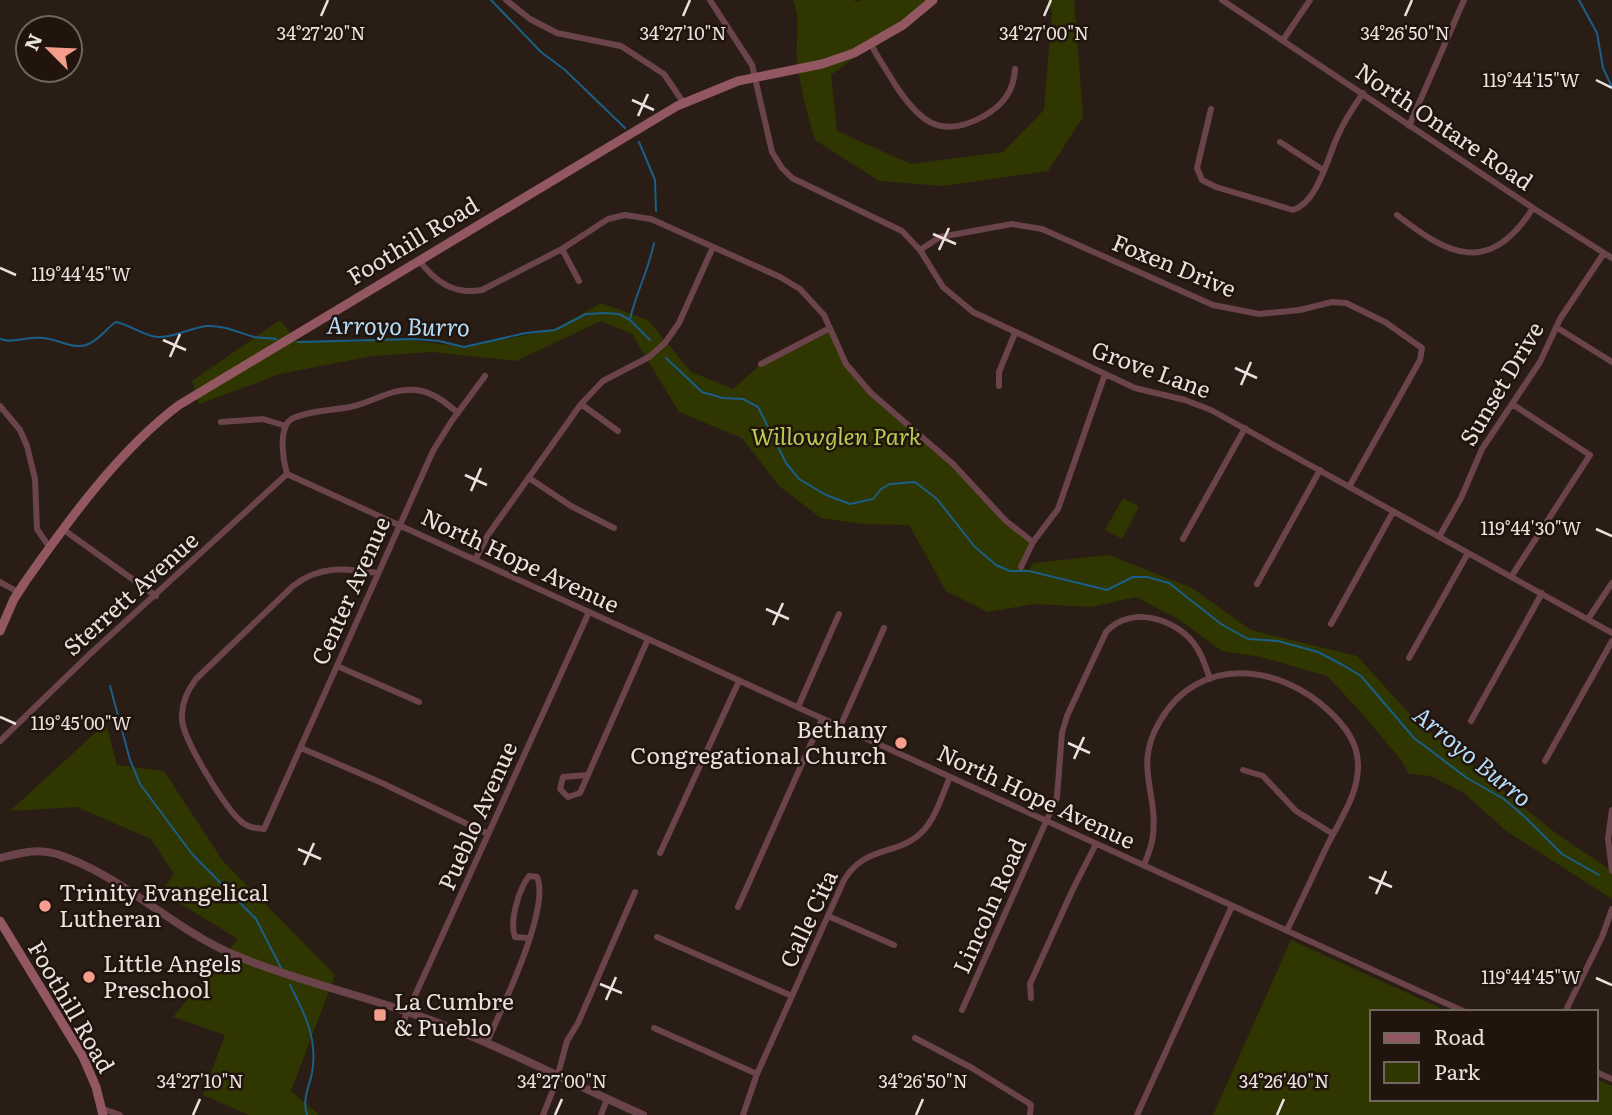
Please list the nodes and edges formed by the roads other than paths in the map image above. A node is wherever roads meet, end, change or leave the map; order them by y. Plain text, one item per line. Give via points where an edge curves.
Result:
1 (506, 0) edge
2 (710, 0) edge
3 (933, 0) edge
4 (1222, 0) edge
5 (1310, 0) edge
6 (1464, 0) edge
7 (1283, 40) junction
8 (871, 44) junction
9 (1015, 69) dead end
10 (756, 77) junction
11 (1363, 93) junction
12 (683, 103) junction
13 (1211, 109) dead end
14 (1409, 126) junction
15 (1280, 142) dead end
16 (1323, 170) junction
17 (1533, 208) junction
18 (1397, 215) dead end
19 (713, 247) junction
20 (562, 249) junction
21 (920, 250) junction
22 (1604, 253) junction
23 (1612, 258) edge
24 (419, 260) junction
25 (579, 281) dead end
26 (1556, 327) junction
27 (830, 328) junction
28 (1015, 333) junction
29 (1612, 362) edge
30 (761, 364) dead end
31 (1105, 374) junction
32 (485, 376) dead end
33 (999, 386) dead end
34 (581, 404) junction
35 (1512, 404) junction
36 (0, 407) edge
37 (458, 412) junction
38 (220, 422) dead end
39 (286, 426) junction
40 (1245, 428) junction
41 (618, 431) dead end
42 (1320, 470) junction
43 (287, 474) junction
44 (529, 478) junction
45 (1349, 487) junction
46 (1393, 512) junction
47 (399, 526) junction
48 (614, 528) dead end
49 (64, 530) junction
50 (1439, 537) junction
51 (1183, 539) dead end
52 (1033, 542) junction
53 (50, 548) junction
54 (1468, 553) junction
55 (475, 560) junction
56 (1021, 567) dead end
57 (377, 573) junction
58 (1511, 577) junction
59 (0, 582) edge
60 (1612, 583) edge
61 (1257, 584) dead end
62 (18, 592) junction
63 (1542, 593) junction
64 (156, 596) junction
65 (589, 612) junction
66 (839, 614) dead end
67 (1588, 619) junction
68 (1331, 624) dead end
69 (884, 628) dead end
70 (0, 631) edge
71 (1612, 633) edge
72 (648, 639) junction
73 (1612, 641) edge
74 (1409, 658) dead end
75 (337, 666) junction
76 (1210, 679) junction
77 (739, 681) junction
78 (419, 702) dead end
79 (798, 707) junction
80 (822, 719) junction
81 (1471, 721) dead end
82 (840, 727) junction
83 (0, 741) edge
84 (301, 748) junction
85 (1545, 761) dead end
86 (1243, 770) dead end
87 (587, 775) junction
88 (950, 777) junction
89 (1612, 810) edge
90 (1048, 821) junction
91 (488, 834) junction
92 (1334, 834) junction
93 (1096, 844) junction
94 (660, 853) dead end
95 (0, 858) edge
96 (1143, 865) junction
97 (1612, 871) edge
98 (635, 892) dead end
99 (1232, 906) junction
100 (738, 907) dead end
101 (1612, 909) edge
102 (828, 916) junction
103 (0, 921) edge
104 (1287, 930) junction
105 (657, 937) dead end
106 (529, 938) junction
107 (894, 945) dead end
108 (792, 996) junction
109 (1031, 998) dead end
110 (962, 1010) dead end
111 (1461, 1010) edge
112 (1566, 1010) edge
113 (408, 1012) junction
114 (654, 1028) dead end
115 (398, 1033) dead end
116 (915, 1038) dead end
117 (487, 1042) junction
118 (757, 1074) junction
119 (558, 1077) junction
120 (607, 1099) junction
121 (103, 1113) edge
122 (120, 1115) edge
123 (543, 1115) edge
124 (601, 1115) edge
125 (643, 1115) edge
126 (743, 1115) edge
127 (1030, 1115) edge
128 (1137, 1115) edge

1 - 12 street via 557,33 621,46 664,74
2 - 10 street, Grove Lane
3 - 8 main road, Foothill Road
4 - 7 street, North Ontare Road
5 - 7 street
6 - 14 street
7 - 11 street, North Ontare Road
8 - 9 street via 913,110 941,126 963,125 996,108 1012,87
8 - 10 main road, Foothill Road via 822,64
10 - 12 main road, Foothill Road
10 - 21 street, Grove Lane via 769,143 782,168 800,184 895,228
11 - 14 street, North Ontare Road
11 - 16 street
12 - 24 main road, Foothill Road
13 - 16 street via 1197,168 1205,183 1293,210 1308,201
14 - 17 street, North Ontare Road
15 - 16 street
17 - 18 street via 1506,241 1471,252 1443,247
17 - 22 street, North Ontare Road
19 - 20 street via 651,219 625,215 600,223
19 - 27 street via 800,289
19 - 34 street via 679,323 665,342 649,357 603,381
20 - 24 street via 482,290 468,292 438,281
20 - 25 street
21 - 28 street, Grove Lane via 951,296
21 - 45 street, Foxen Drive via 940,237 1023,224 1229,310 1275,314 1342,302 1385,322 1422,348 1420,360
22 - 23 street, North Ontare Road
22 - 26 street, Sunset Drive
24 - 49 main road, Foothill Road via 173,410 131,447
26 - 29 street
26 - 35 street, Sunset Drive via 1545,354
27 - 30 street
27 - 52 street via 846,364 871,393 953,464 1006,522
28 - 31 street, Grove Lane
28 - 33 street via 999,372
31 - 40 street, Grove Lane via 1148,392 1198,404
31 - 52 street via 1058,509
32 - 37 street, Center Avenue
34 - 41 street
34 - 44 street
35 - 50 street, Sunset Drive via 1482,449
35 - 58 street via 1590,455
36 - 53 street via 27,446 35,480 37,529
37 - 39 street via 432,394 403,390 366,404 296,416
37 - 47 street, Center Avenue via 433,451
38 - 39 street via 263,419
39 - 43 street
40 - 42 street, Grove Lane
40 - 51 street
42 - 45 street, Grove Lane
42 - 61 street
43 - 47 street, North Hope Avenue
43 - 64 street, Sterrett Avenue
44 - 48 street
44 - 55 street
45 - 46 street, Grove Lane
46 - 50 street, Grove Lane
46 - 68 street
47 - 55 street, North Hope Avenue
47 - 57 street, Center Avenue
49 - 53 main road, Foothill Road
49 - 64 street
50 - 54 street, Grove Lane
52 - 56 street
53 - 62 main road, Foothill Road
54 - 58 street, Grove Lane
54 - 74 street
55 - 65 street, North Hope Avenue
57 - 75 street, Center Avenue
57 - 84 street, Center Avenue via 337,568 305,577 196,679 187,694 182,713 184,734 241,822 264,829
58 - 63 street, Grove Lane
59 - 62 street
60 - 67 street
62 - 70 main road, Foothill Road
63 - 67 street, Grove Lane
63 - 81 street
64 - 83 street, Sterrett Avenue
65 - 72 street, North Hope Avenue
65 - 91 street, Pueblo Avenue
66 - 79 street
67 - 71 street, Grove Lane
69 - 82 street
72 - 77 street, North Hope Avenue
72 - 87 street
73 - 85 street
75 - 78 street
75 - 84 street, Center Avenue
76 - 90 street, Lincoln Road via 1197,648 1171,624 1136,618 1111,627 1067,716 1059,787
76 - 92 street via 1248,673 1284,681 1324,706 1346,729 1355,746 1358,774
76 - 96 street via 1177,699 1150,743 1146,770 1153,835
77 - 79 street, North Hope Avenue
77 - 94 street
79 - 80 street, North Hope Avenue
80 - 82 street, North Hope Avenue
80 - 100 street
82 - 88 street, North Hope Avenue
84 - 91 street
86 - 92 street via 1263,776 1296,811
87 - 87 street via 580,793 568,797 560,789 563,777
88 - 90 street, North Hope Avenue
88 - 102 street, Calle Cita via 926,828 912,840 870,855 853,867
89 - 97 street via 1608,839
90 - 93 street, North Hope Avenue
90 - 110 street, Lincoln Road
91 - 113 street, Pueblo Avenue
92 - 104 street
93 - 96 street, North Hope Avenue
93 - 109 street via 1030,984
95 - 113 street via 39,850 65,857 108,877 235,956
96 - 99 street, North Hope Avenue
98 - 119 street via 567,1041
99 - 104 street, North Hope Avenue
99 - 128 street
101 - 112 street
102 - 107 street
102 - 108 street, Calle Cita
103 - 121 main road, Foothill Road via 83,1057
104 - 111 street, North Hope Avenue
105 - 108 street
106 - 106 street via 540,884 537,877 528,876 520,887 511,928 515,937
106 - 117 street
108 - 118 street, Calle Cita
113 - 115 street, Pueblo Avenue
113 - 117 street
114 - 118 street
116 - 127 street via 1027,1102
117 - 119 street
118 - 126 street, Calle Cita
119 - 120 street
119 - 123 street
120 - 124 street
120 - 125 street
121 - 122 street

